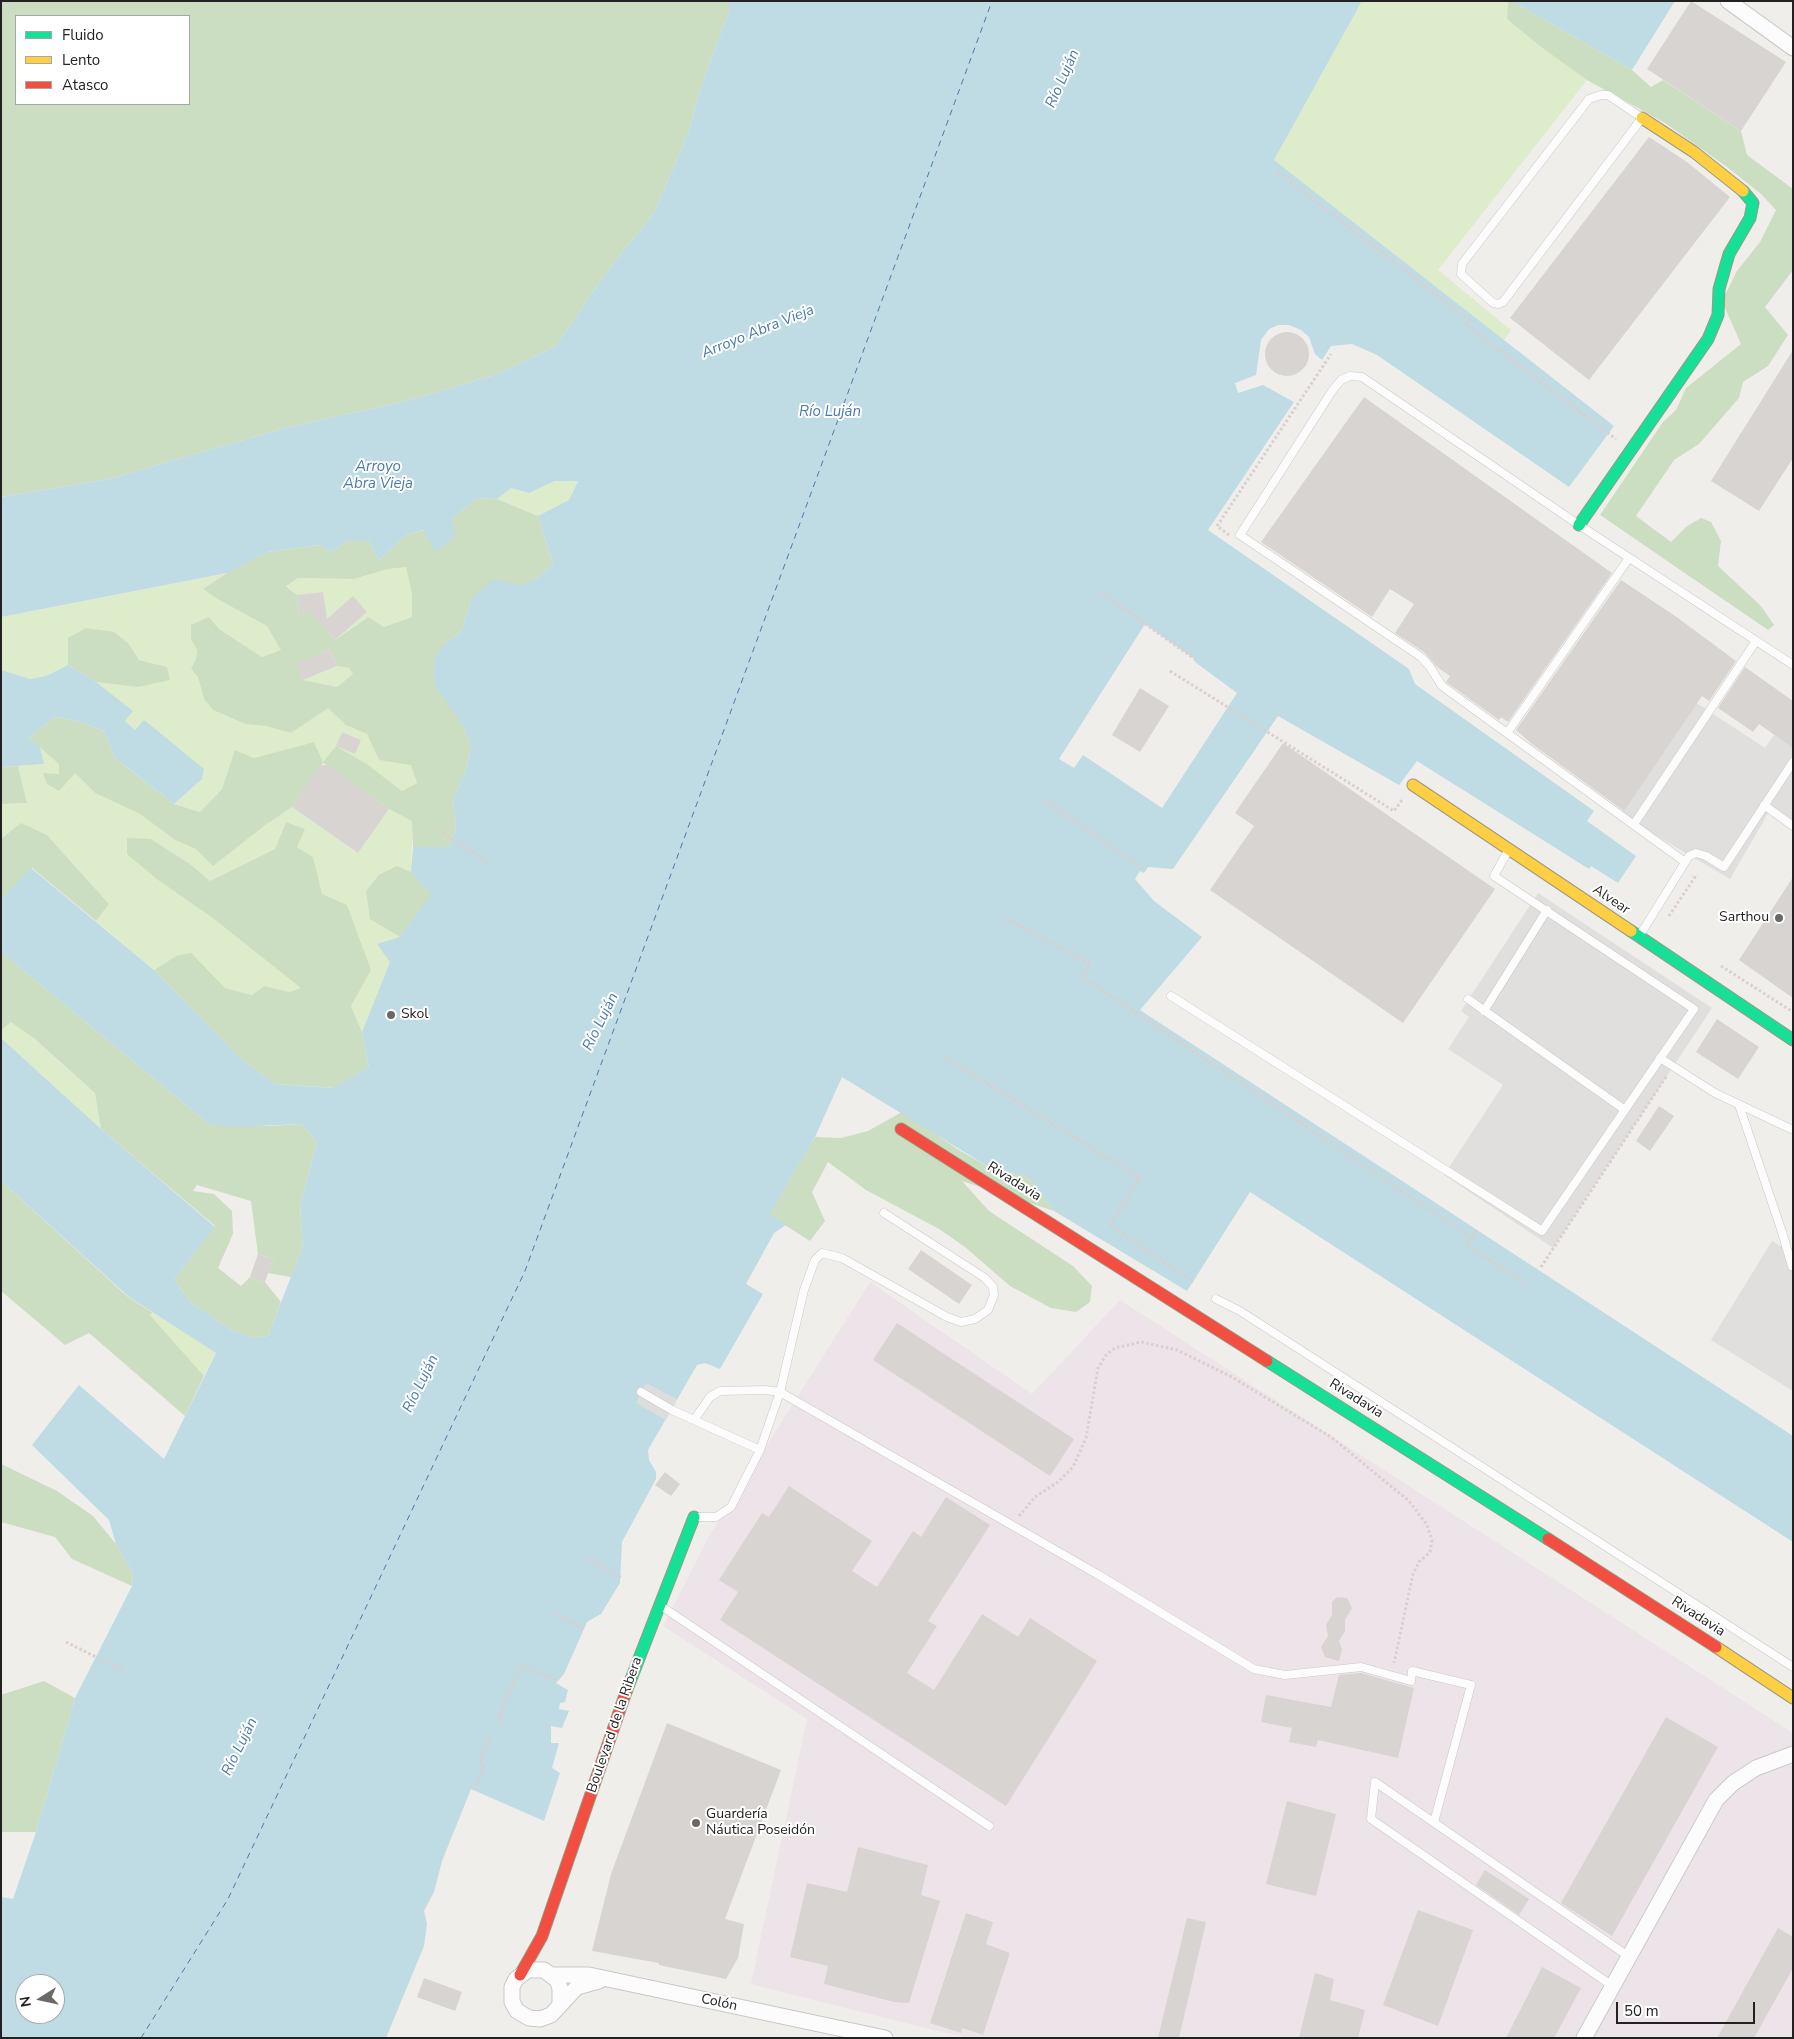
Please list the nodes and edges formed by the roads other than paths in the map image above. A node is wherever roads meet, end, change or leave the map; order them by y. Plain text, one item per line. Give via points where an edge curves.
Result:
1 (1728, 1) edge
2 (1793, 48) edge
3 (1642, 118) junction
4 (1579, 525) junction
5 (1629, 558) junction
6 (1756, 641) junction
7 (1793, 665) edge
8 (1507, 733) junction
9 (1793, 762) edge
10 (1413, 785) road end
11 (1764, 805) junction
12 (1634, 824) junction
13 (1793, 826) edge
14 (1509, 850) junction
15 (1685, 862) junction
16 (1547, 910) junction
17 (1639, 937) junction
18 (1171, 996) dead end
19 (1468, 1000) dead end
20 (1484, 1011) junction
21 (1793, 1040) edge
22 (1660, 1058) junction
23 (1739, 1104) junction
24 (1625, 1110) junction
25 (901, 1129) dead end
26 (1793, 1130) edge
27 (884, 1213) dead end
28 (1792, 1266) edge
29 (1216, 1299) dead end
30 (641, 1392) dead end
31 (780, 1392) junction
32 (694, 1420) junction
33 (760, 1450) junction
34 (694, 1517) joint
35 (659, 1605) junction
36 (1793, 1667) edge
37 (1793, 1698) edge
38 (1793, 1754) edge
39 (1434, 1822) junction
40 (989, 1826) dead end
41 (542, 1936) junction
42 (1628, 1956) junction
43 (550, 1974) junction
44 (520, 1975) junction
45 (608, 1979) junction
46 (1611, 1985) junction
47 (560, 2003) junction
48 (885, 2038) edge
49 (1584, 2038) edge

1 - 2 street
3 - 3 lane via 1608,95 1589,99 1462,264 1461,274 1493,303 1501,304
3 - 4 street via 1694,152 1749,196 1753,203 1750,218 1729,254 1719,289 1718,315 1708,338
4 - 5 lane
4 - 8 lane via 1362,377 1350,376 1341,380 1332,391 1240,535 1421,657 1442,686
5 - 6 lane
5 - 8 lane
6 - 7 lane
6 - 12 lane
8 - 12 lane
9 - 11 lane
10 - 14 street, Alvear
11 - 13 lane
11 - 15 lane via 1724,867 1696,853
12 - 15 lane
14 - 16 lane via 1494,876
14 - 17 street, Alvear
15 - 17 lane
16 - 20 lane
16 - 22 lane via 1694,1008
17 - 21 street, Alvear
18 - 24 lane via 1542,1231
19 - 20 lane
20 - 24 lane
22 - 23 lane
22 - 24 lane
23 - 26 lane
23 - 28 lane
25 - 37 street, Rivadavia via 1620,1584
27 - 31 lane via 984,1278 993,1287 994,1295 988,1310 975,1319 961,1322 842,1258 822,1253 815,1260 804,1290
29 - 36 lane via 1240,1311
30 - 32 lane
31 - 32 lane via 720,1391 710,1397
31 - 33 lane
31 - 39 lane via 1254,1669 1285,1674 1361,1667 1411,1681 1412,1671 1471,1685
32 - 33 lane
33 - 34 lane via 730,1507 716,1517
34 - 35 street, Boulevard de la Ribera
35 - 40 lane
35 - 41 street, Boulevard de la Ribera
38 - 42 street via 1756,1768 1733,1783 1716,1800
39 - 42 lane
39 - 46 lane via 1375,1782 1371,1819
41 - 43 street, Boulevard de la Ribera via 542,1949
41 - 44 street, Boulevard de la Ribera
42 - 46 street
43 - 44 street via 532,1969
43 - 45 street, Colón
43 - 47 street via 560,1988
44 - 47 street via 511,1993 517,2011 524,2016 540,2019 551,2015
45 - 47 street via 585,1983
45 - 48 street, Colón
46 - 49 street

